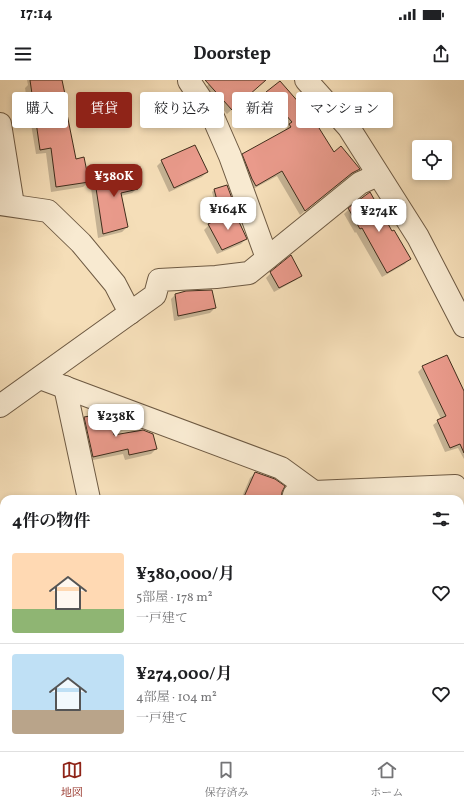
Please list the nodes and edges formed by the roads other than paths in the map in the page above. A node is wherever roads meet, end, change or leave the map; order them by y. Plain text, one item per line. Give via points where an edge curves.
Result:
1 (190, 80) edge
2 (306, 80) edge
3 (0, 124) edge
4 (378, 175) junction
5 (7, 204) edge
6 (267, 258) junction
7 (130, 313) junction
8 (464, 326) edge
9 (40, 378) junction
10 (64, 387) junction
11 (0, 406) edge
12 (314, 492) junction
13 (88, 495) edge
14 (294, 495) edge
15 (460, 495) edge

1 - 6 street via 213,117 230,156
2 - 4 street via 349,128
3 - 5 street
4 - 6 street via 360,183
4 - 8 street via 418,237
5 - 7 street via 48,211 81,243 115,284
6 - 7 street via 249,273 159,280 155,295
7 - 9 street
9 - 10 street
9 - 11 street
10 - 12 street via 281,468
10 - 13 street
12 - 14 street
12 - 15 street via 455,486

